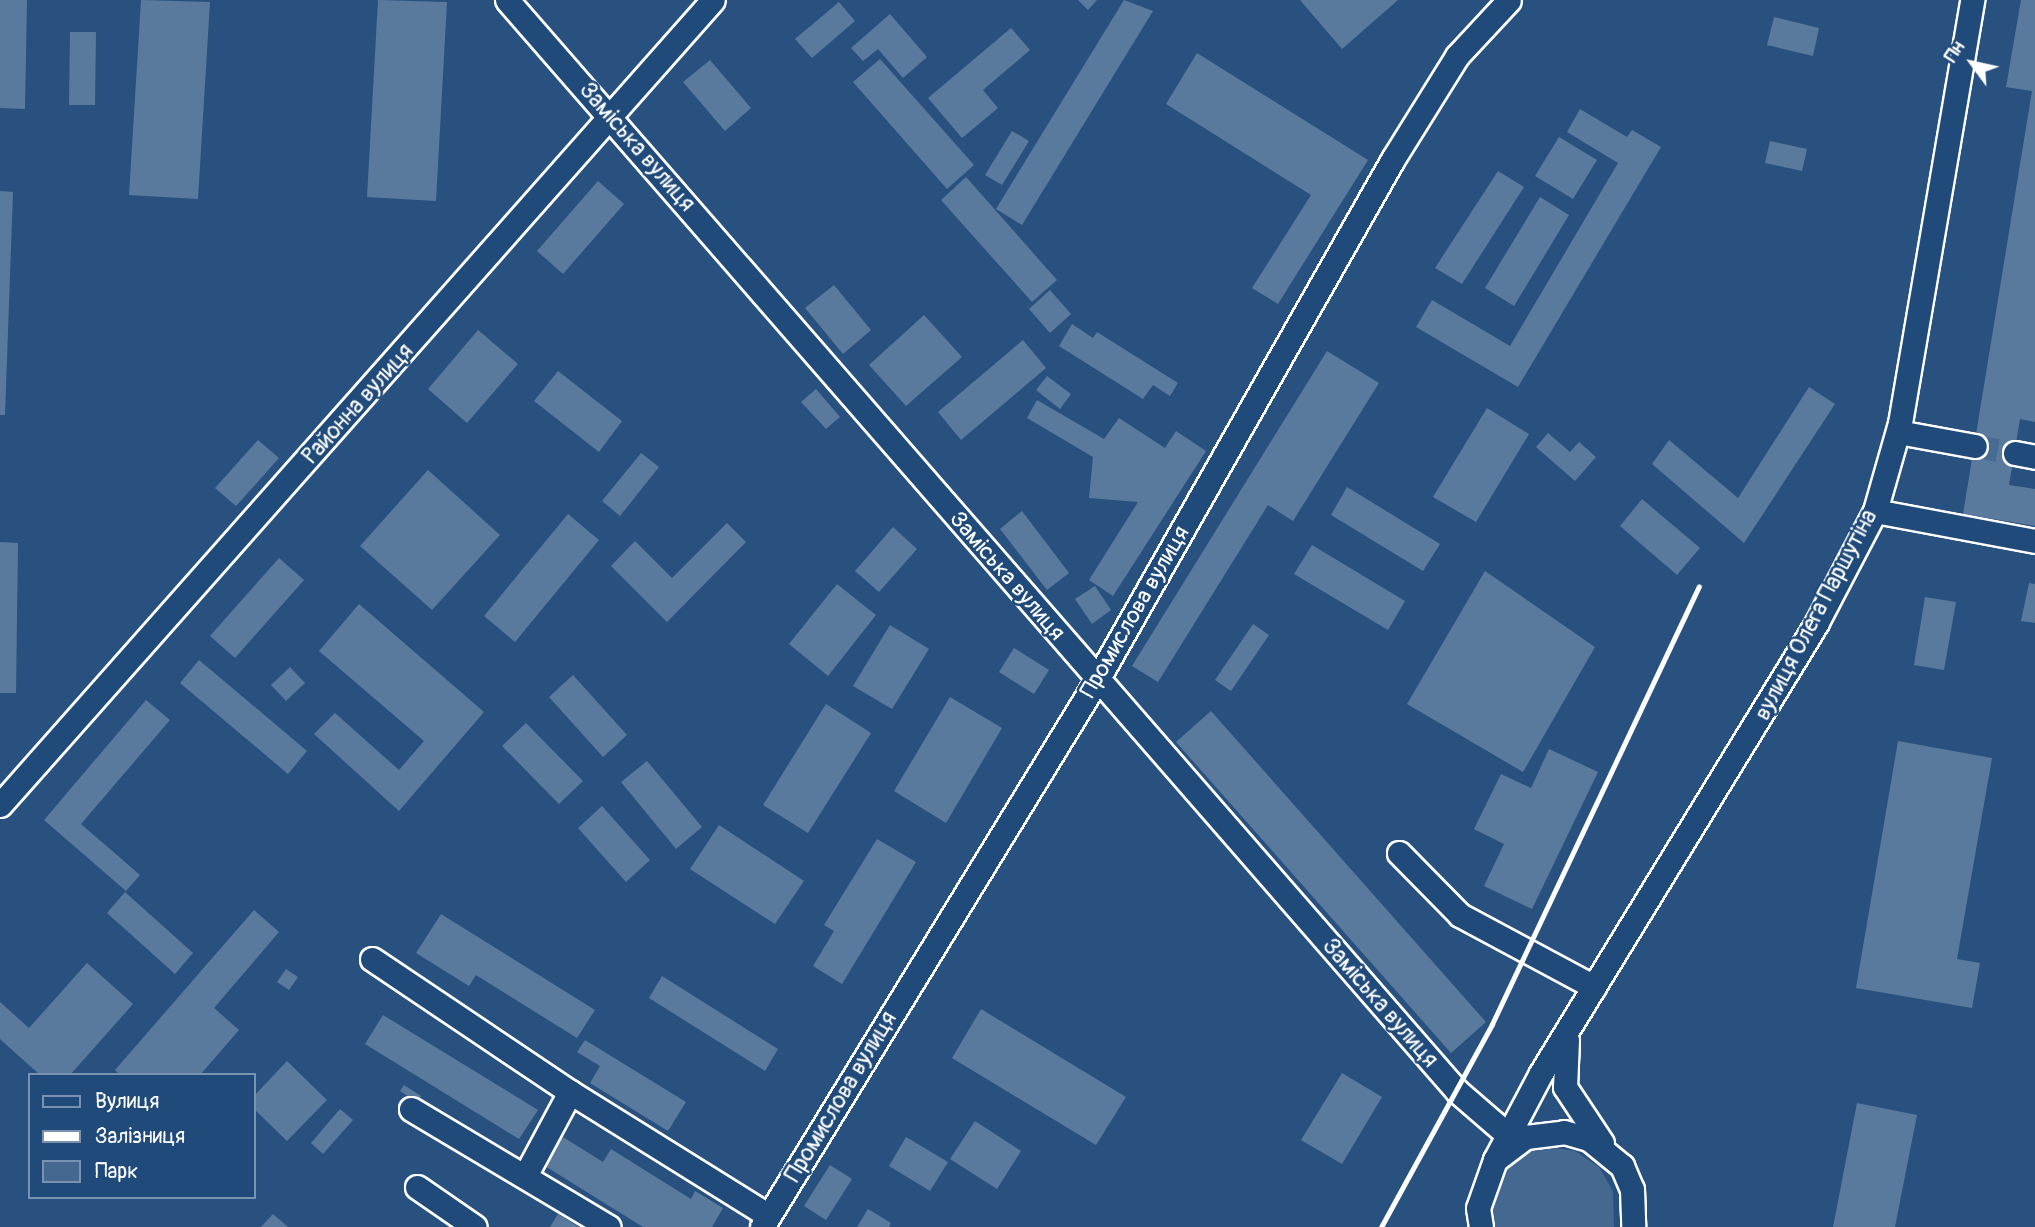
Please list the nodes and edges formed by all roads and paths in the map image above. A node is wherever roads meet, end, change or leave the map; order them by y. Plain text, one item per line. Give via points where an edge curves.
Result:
1 (507, 0) edge
2 (713, 0) edge
3 (1508, 0) edge
4 (1972, 0) edge
5 (612, 118) junction
6 (1898, 432) junction
7 (1975, 446) tunnel mouth
8 (1875, 511) junction
9 (2035, 541) edge
10 (1097, 680) junction
11 (0, 806) edge
12 (1399, 853) dead end
13 (372, 959) dead end
14 (1594, 987) junction
15 (1574, 1020) junction
16 (570, 1092) junction
17 (411, 1109) dead end
18 (1512, 1140) junction
19 (1611, 1153) junction
20 (525, 1175) junction
21 (417, 1187) dead end
22 (1632, 1189) junction
23 (765, 1221) edge
24 (475, 1227) edge
25 (609, 1227) edge
26 (1481, 1227) edge
27 (1633, 1227) edge
28 (1642, 1227) edge

1 - 5 street, Заміська вулиця
2 - 5 street, Районна вулиця
3 - 10 street, Промислова вулиця via 1457,55 1393,159
4 - 6 street, вулиця Олега Паршутіна
5 - 10 street, Заміська вулиця
5 - 11 street, Районна вулиця
6 - 7 street
6 - 8 street, вулиця Олега Паршутіна
8 - 9 street
8 - 14 street, вулиця Олега Паршутіна via 1816,624
10 - 18 street, Заміська вулиця via 1457,1091
10 - 23 street, Промислова вулиця
12 - 14 street via 1460,915
13 - 16 street
14 - 15 street, вулиця Олега Паршутіна
15 - 18 street, вулиця Олега Паршутіна
15 - 19 street, вулиця Олега Паршутіна via 1564,1048 1565,1087
16 - 20 street
16 - 23 street
17 - 20 street
18 - 19 street via 1564,1132
18 - 26 street via 1495,1160 1478,1208
19 - 22 street, вулиця Олега Паршутіна
20 - 25 street
21 - 24 street
22 - 27 street
22 - 28 street

